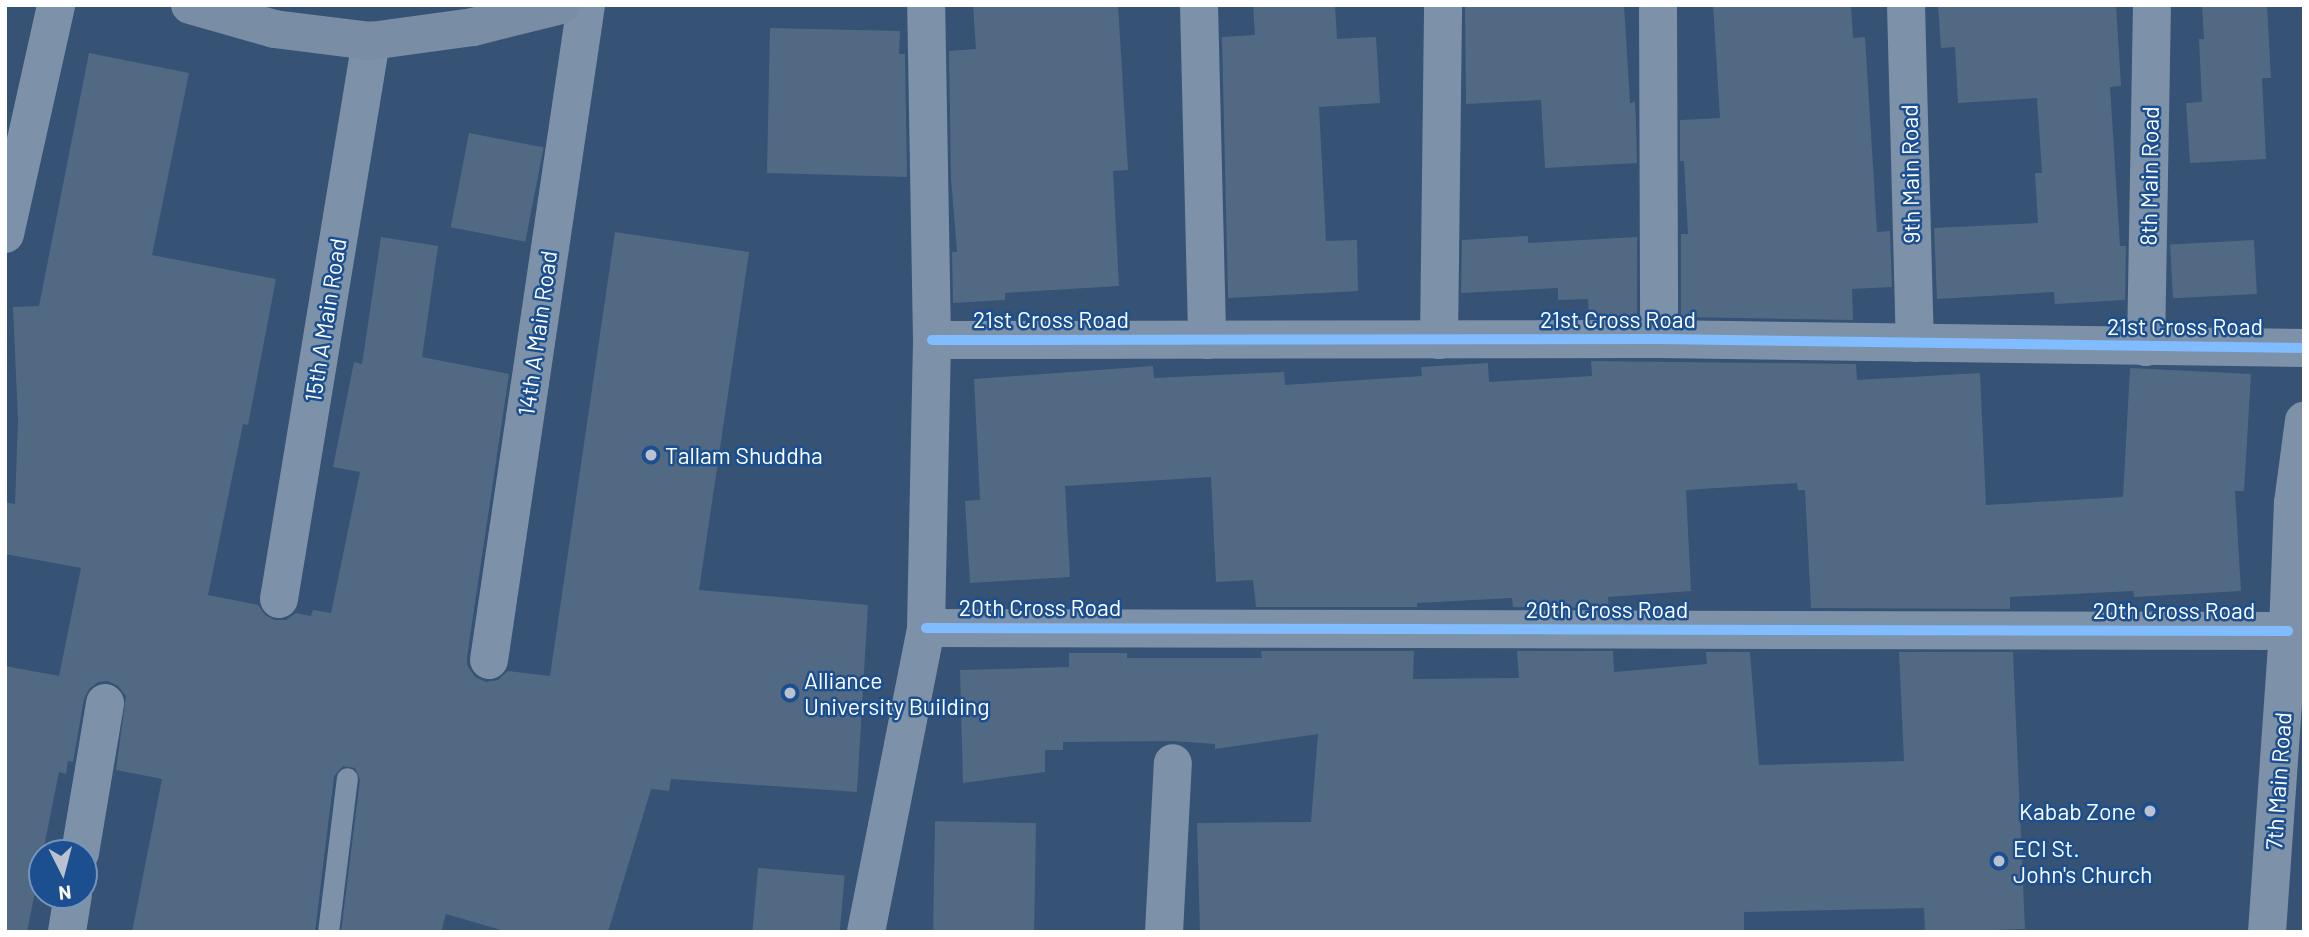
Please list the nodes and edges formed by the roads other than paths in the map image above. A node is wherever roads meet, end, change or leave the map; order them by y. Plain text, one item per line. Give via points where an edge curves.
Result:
1 (57, 5) edge
2 (190, 5) edge
3 (561, 5) edge
4 (586, 5) edge
5 (926, 5) edge
6 (1199, 5) edge
7 (1443, 5) edge
8 (1658, 5) edge
9 (1906, 5) edge
10 (2152, 5) edge
11 (478, 15) edge
12 (372, 41) junction
13 (5, 234) edge
14 (1659, 339) junction
15 (932, 340) junction
16 (1207, 340) junction
17 (1439, 340) junction
18 (1914, 343) junction
19 (2146, 347) junction
20 (2304, 348) edge
21 (2304, 421) edge
22 (2298, 503) edge
23 (279, 599) dead end
24 (926, 628) junction
25 (2288, 631) junction
26 (489, 660) dead end
27 (105, 703) dead end
28 (1173, 763) dead end
29 (347, 778) dead end
30 (82, 839) edge
31 (71, 909) edge
32 (67, 932) edge
33 (328, 932) edge
34 (866, 932) edge
35 (1164, 932) edge
36 (2267, 932) edge

1 - 13 street
2 - 12 main road via 274,29
3 - 11 main road
4 - 26 street, 14th A Main Road
5 - 15 street
6 - 16 street
7 - 17 street
8 - 14 street
9 - 18 street, 9th Main Road
10 - 19 street, 8th Main Road
11 - 12 main road
12 - 23 street, 15th A Main Road
14 - 17 street, 21st Cross Road
14 - 18 street, 21st Cross Road
15 - 16 street, 21st Cross Road
15 - 24 street
16 - 17 street, 21st Cross Road
18 - 19 street, 21st Cross Road
19 - 20 street, 21st Cross Road
21 - 22 street, 7th Main Road
22 - 25 street, 7th Main Road
24 - 25 street, 20th Cross Road
24 - 34 street
25 - 36 street, 7th Main Road
27 - 30 street
28 - 35 street
29 - 33 lane
31 - 32 street

